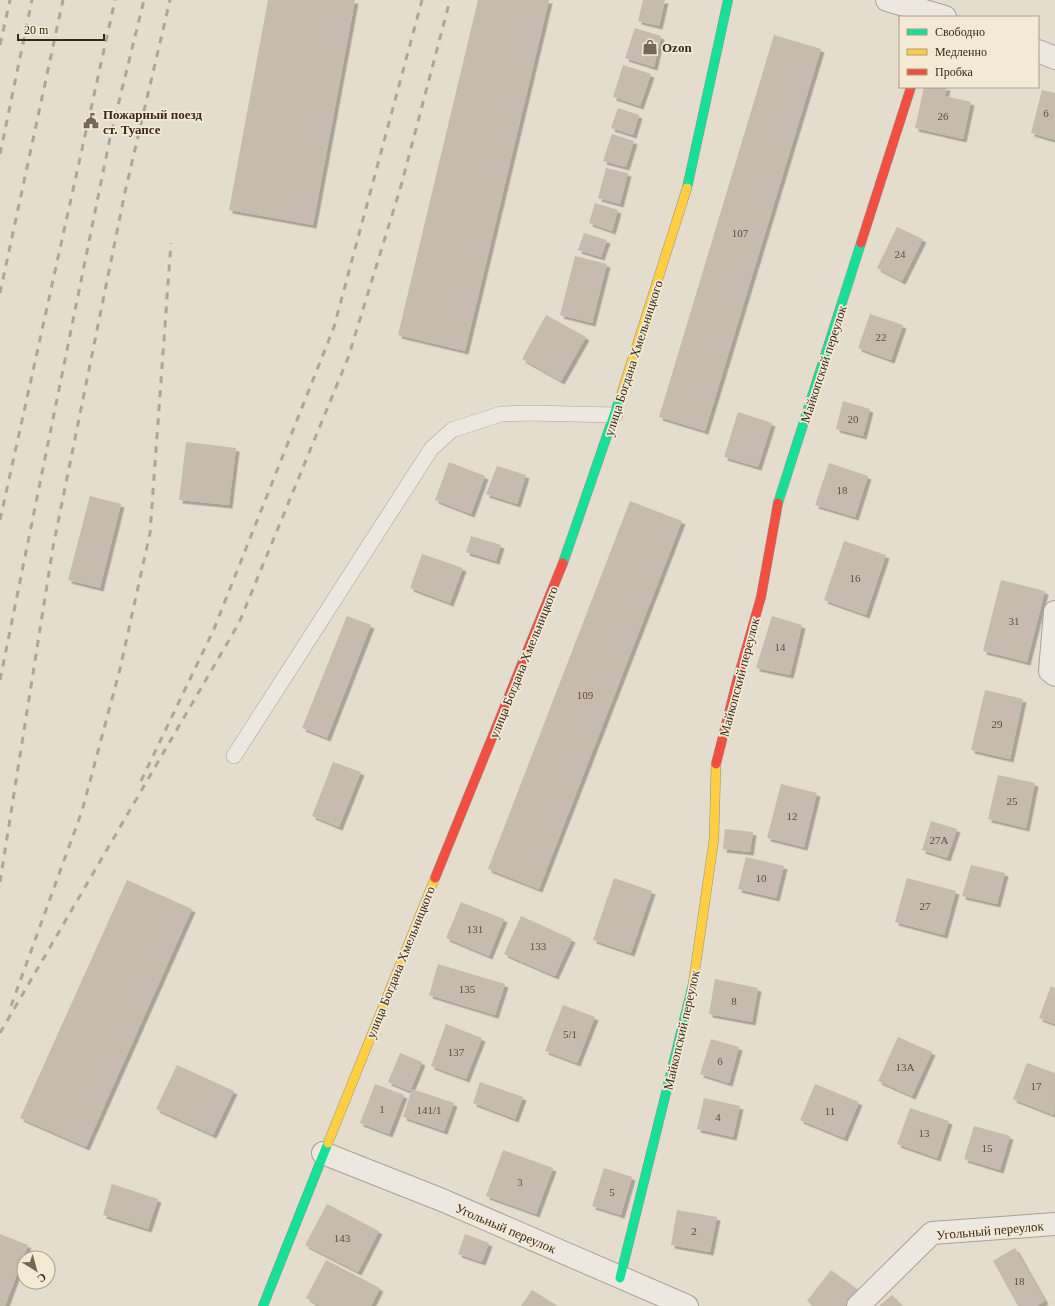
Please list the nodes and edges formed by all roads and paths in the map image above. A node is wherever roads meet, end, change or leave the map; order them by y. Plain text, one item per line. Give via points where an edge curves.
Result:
1 (728, 0) edge
2 (887, 0) edge
3 (936, 12) edge
4 (1039, 51) edge
5 (1055, 58) edge
6 (911, 88) edge
7 (615, 415) junction
8 (1055, 612) edge
9 (1055, 676) edge
10 (234, 756) dead end
11 (323, 1153) junction
12 (1055, 1224) edge
13 (620, 1278) junction
14 (263, 1306) edge
15 (687, 1306) edge
16 (858, 1306) edge

1 - 7 main road, улица Богдана Хмельницкого via 686,192
2 - 3 street
4 - 5 street
6 - 13 main road, Майкопский переулок via 778,503 762,597 716,764 714,839 692,993
7 - 10 lane via 501,414 452,430 431,449
7 - 11 main road, улица Богдана Хмельницкого via 558,579
8 - 9 street via 1050,671
11 - 13 street, Угольный переулок via 442,1200
11 - 14 main road, улица Богдана Хмельницкого
12 - 16 street, Угольный переулок via 932,1233
13 - 15 street, Угольный переулок

